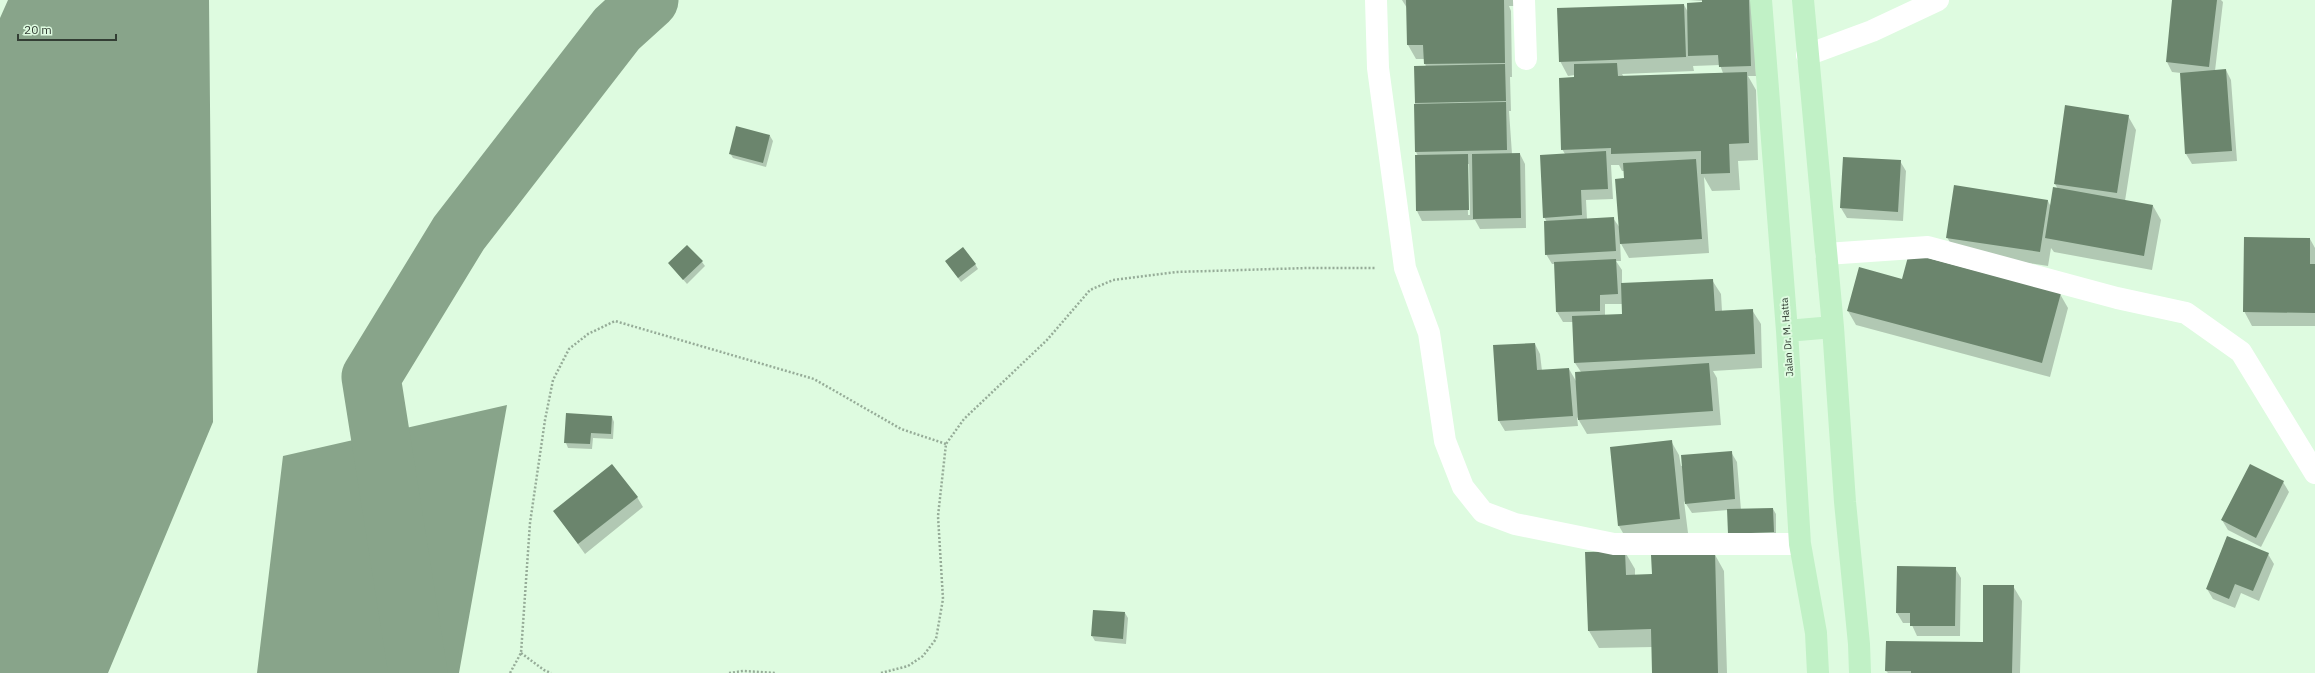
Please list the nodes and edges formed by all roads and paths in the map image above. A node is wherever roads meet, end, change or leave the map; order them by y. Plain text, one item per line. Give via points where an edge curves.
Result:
1 (1376, 0) edge
2 (1524, 0) edge
3 (1761, 0) edge
4 (1803, 0) edge
5 (1938, 0) edge
6 (1807, 55) junction
7 (1526, 59) dead end
8 (1826, 254) junction
9 (1405, 268) junction
10 (1833, 327) junction
11 (1787, 331) junction
12 (946, 444) junction
13 (2315, 473) edge
14 (1800, 544) junction
15 (521, 653) junction
16 (510, 673) edge
17 (551, 673) edge
18 (729, 673) edge
19 (775, 673) edge
20 (881, 673) edge
21 (1818, 673) edge
22 (1860, 673) edge

1 - 9 street via 1378,68
2 - 7 street
3 - 11 main road, Jalan Dr. M. Hatta
4 - 6 main road
5 - 6 street via 1854,39
6 - 8 main road
8 - 10 main road
8 - 13 street via 1928,247 2117,298 2186,313 2241,352
9 - 12 path via 1176,272 1113,280 1090,290 1047,340 964,419
9 - 14 street via 1430,333 1445,441 1464,486 1483,512 1515,524 1614,544
10 - 11 main road
10 - 22 main road
11 - 14 main road, Jalan Dr. M. Hatta
12 - 15 path via 901,429 814,379 615,321 588,334 569,349 553,380 530,523
12 - 20 path via 938,516 943,599 936,638 923,656 908,666
14 - 21 main road, Jalan Dr. M. Hatta via 1816,633
15 - 16 path
15 - 17 path
18 - 19 path

